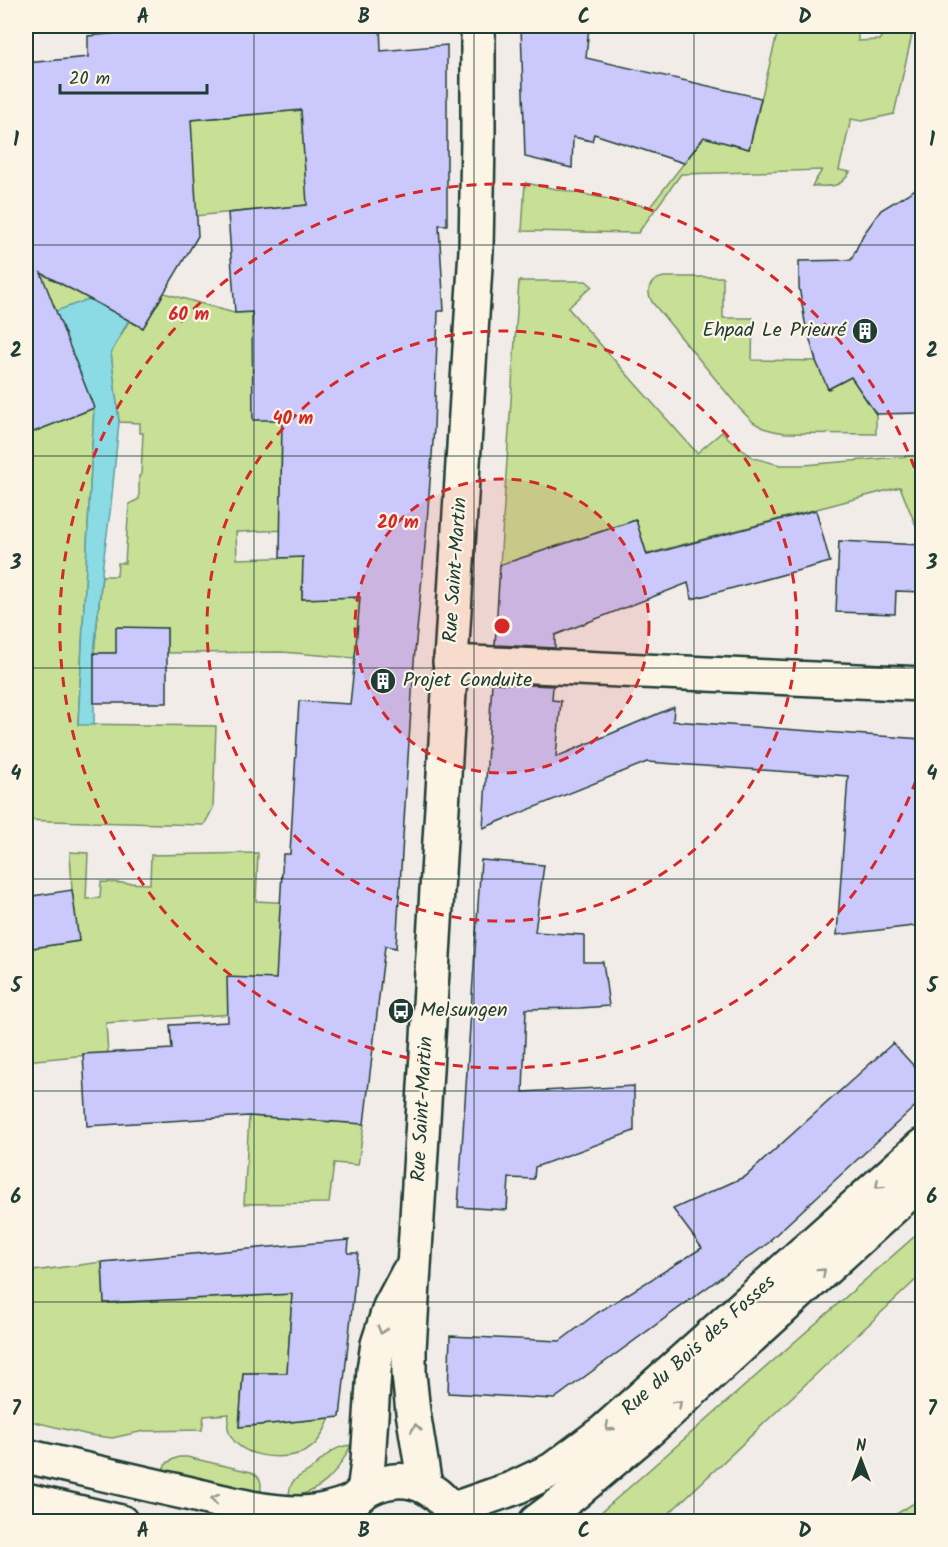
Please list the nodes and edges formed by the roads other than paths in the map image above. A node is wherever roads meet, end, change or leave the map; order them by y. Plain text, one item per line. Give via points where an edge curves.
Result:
1 (478, 26) edge
2 (450, 662) junction
3 (922, 684) edge
4 (922, 1146) edge
5 (922, 1181) edge
6 (413, 1257) junction
7 (26, 1456) edge
8 (425, 1486) junction
9 (26, 1500) edge
10 (353, 1505) edge
11 (454, 1516) edge
12 (121, 1521) edge
13 (536, 1521) edge

1 - 2 street, Rue Saint-Martin via 476,250
2 - 3 street
2 - 6 street, Rue Saint-Martin
4 -> 11 street, Rue du Bois des Fosses via 603,1432 552,1470
13 -> 5 street, Rue du Bois des Fosses via 576,1493 646,1432
8 -> 6 street, Rue Saint-Martin via 409,1374
6 -> 10 street, Rue Saint-Martin via 378,1344 368,1462
10 -> 7 street via 323,1512 279,1512
8 - 10 street via 400,1480 374,1486
8 - 11 street via 436,1493
9 - 12 street

